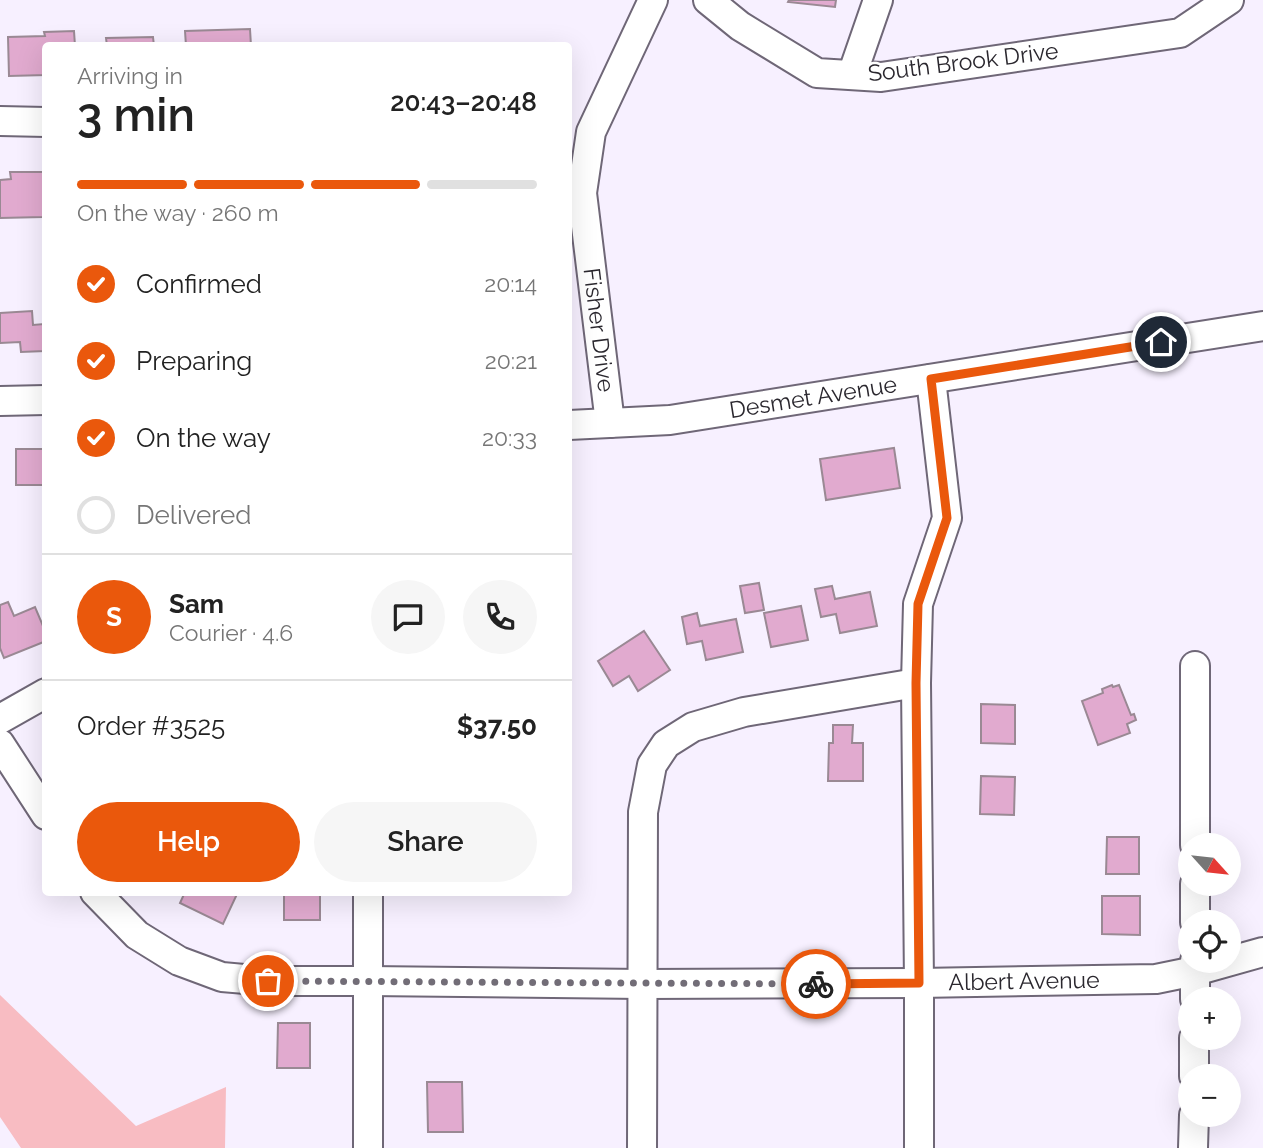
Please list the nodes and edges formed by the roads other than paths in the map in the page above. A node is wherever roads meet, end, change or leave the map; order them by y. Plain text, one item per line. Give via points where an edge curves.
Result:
1 (653, 0) edge
2 (708, 0) edge
3 (878, 0) edge
4 (1229, 0) edge
5 (852, 75) junction
6 (0, 121) edge
7 (42, 122) edge
8 (576, 177) edge
9 (1263, 326) edge
10 (931, 379) junction
11 (42, 400) edge
12 (0, 401) edge
13 (610, 423) junction
14 (572, 425) edge
15 (1195, 666) dead end
16 (916, 683) junction
17 (42, 695) edge
18 (0, 719) edge
19 (0, 744) edge
20 (42, 809) edge
21 (1195, 833) edge
22 (99, 896) edge
23 (368, 896) edge
24 (1263, 952) edge
25 (1241, 957) edge
26 (1178, 972) edge
27 (368, 981) junction
28 (919, 983) junction
29 (643, 984) junction
30 (1194, 1127) edge
31 (368, 1148) edge
32 (642, 1148) edge
33 (919, 1148) edge
34 (1194, 1148) edge

1 - 8 street, Fisher Drive via 591,132
2 - 5 street, South Brook Drive via 740,26 817,73
3 - 5 street
4 - 5 street, South Brook Drive via 1180,33 881,77
6 - 7 street
8 - 13 street, Fisher Drive via 582,193
9 - 10 street, Desmet Avenue
10 - 13 street, Desmet Avenue via 670,420
10 - 16 street via 947,518 918,604
11 - 12 street
13 - 14 street, Desmet Avenue
15 - 21 street
16 - 28 street
16 - 29 street via 744,712 693,727 666,744 652,765 643,811
17 - 18 street
19 - 20 street
22 - 27 street, Albert Avenue via 137,934 178,961 222,976
23 - 27 street
24 - 25 street, Albert Avenue
26 - 28 street, Albert Avenue via 1156,979
27 - 29 street, Albert Avenue
27 - 31 street
28 - 29 street, Albert Avenue
28 - 33 street
29 - 32 street
30 - 34 street

